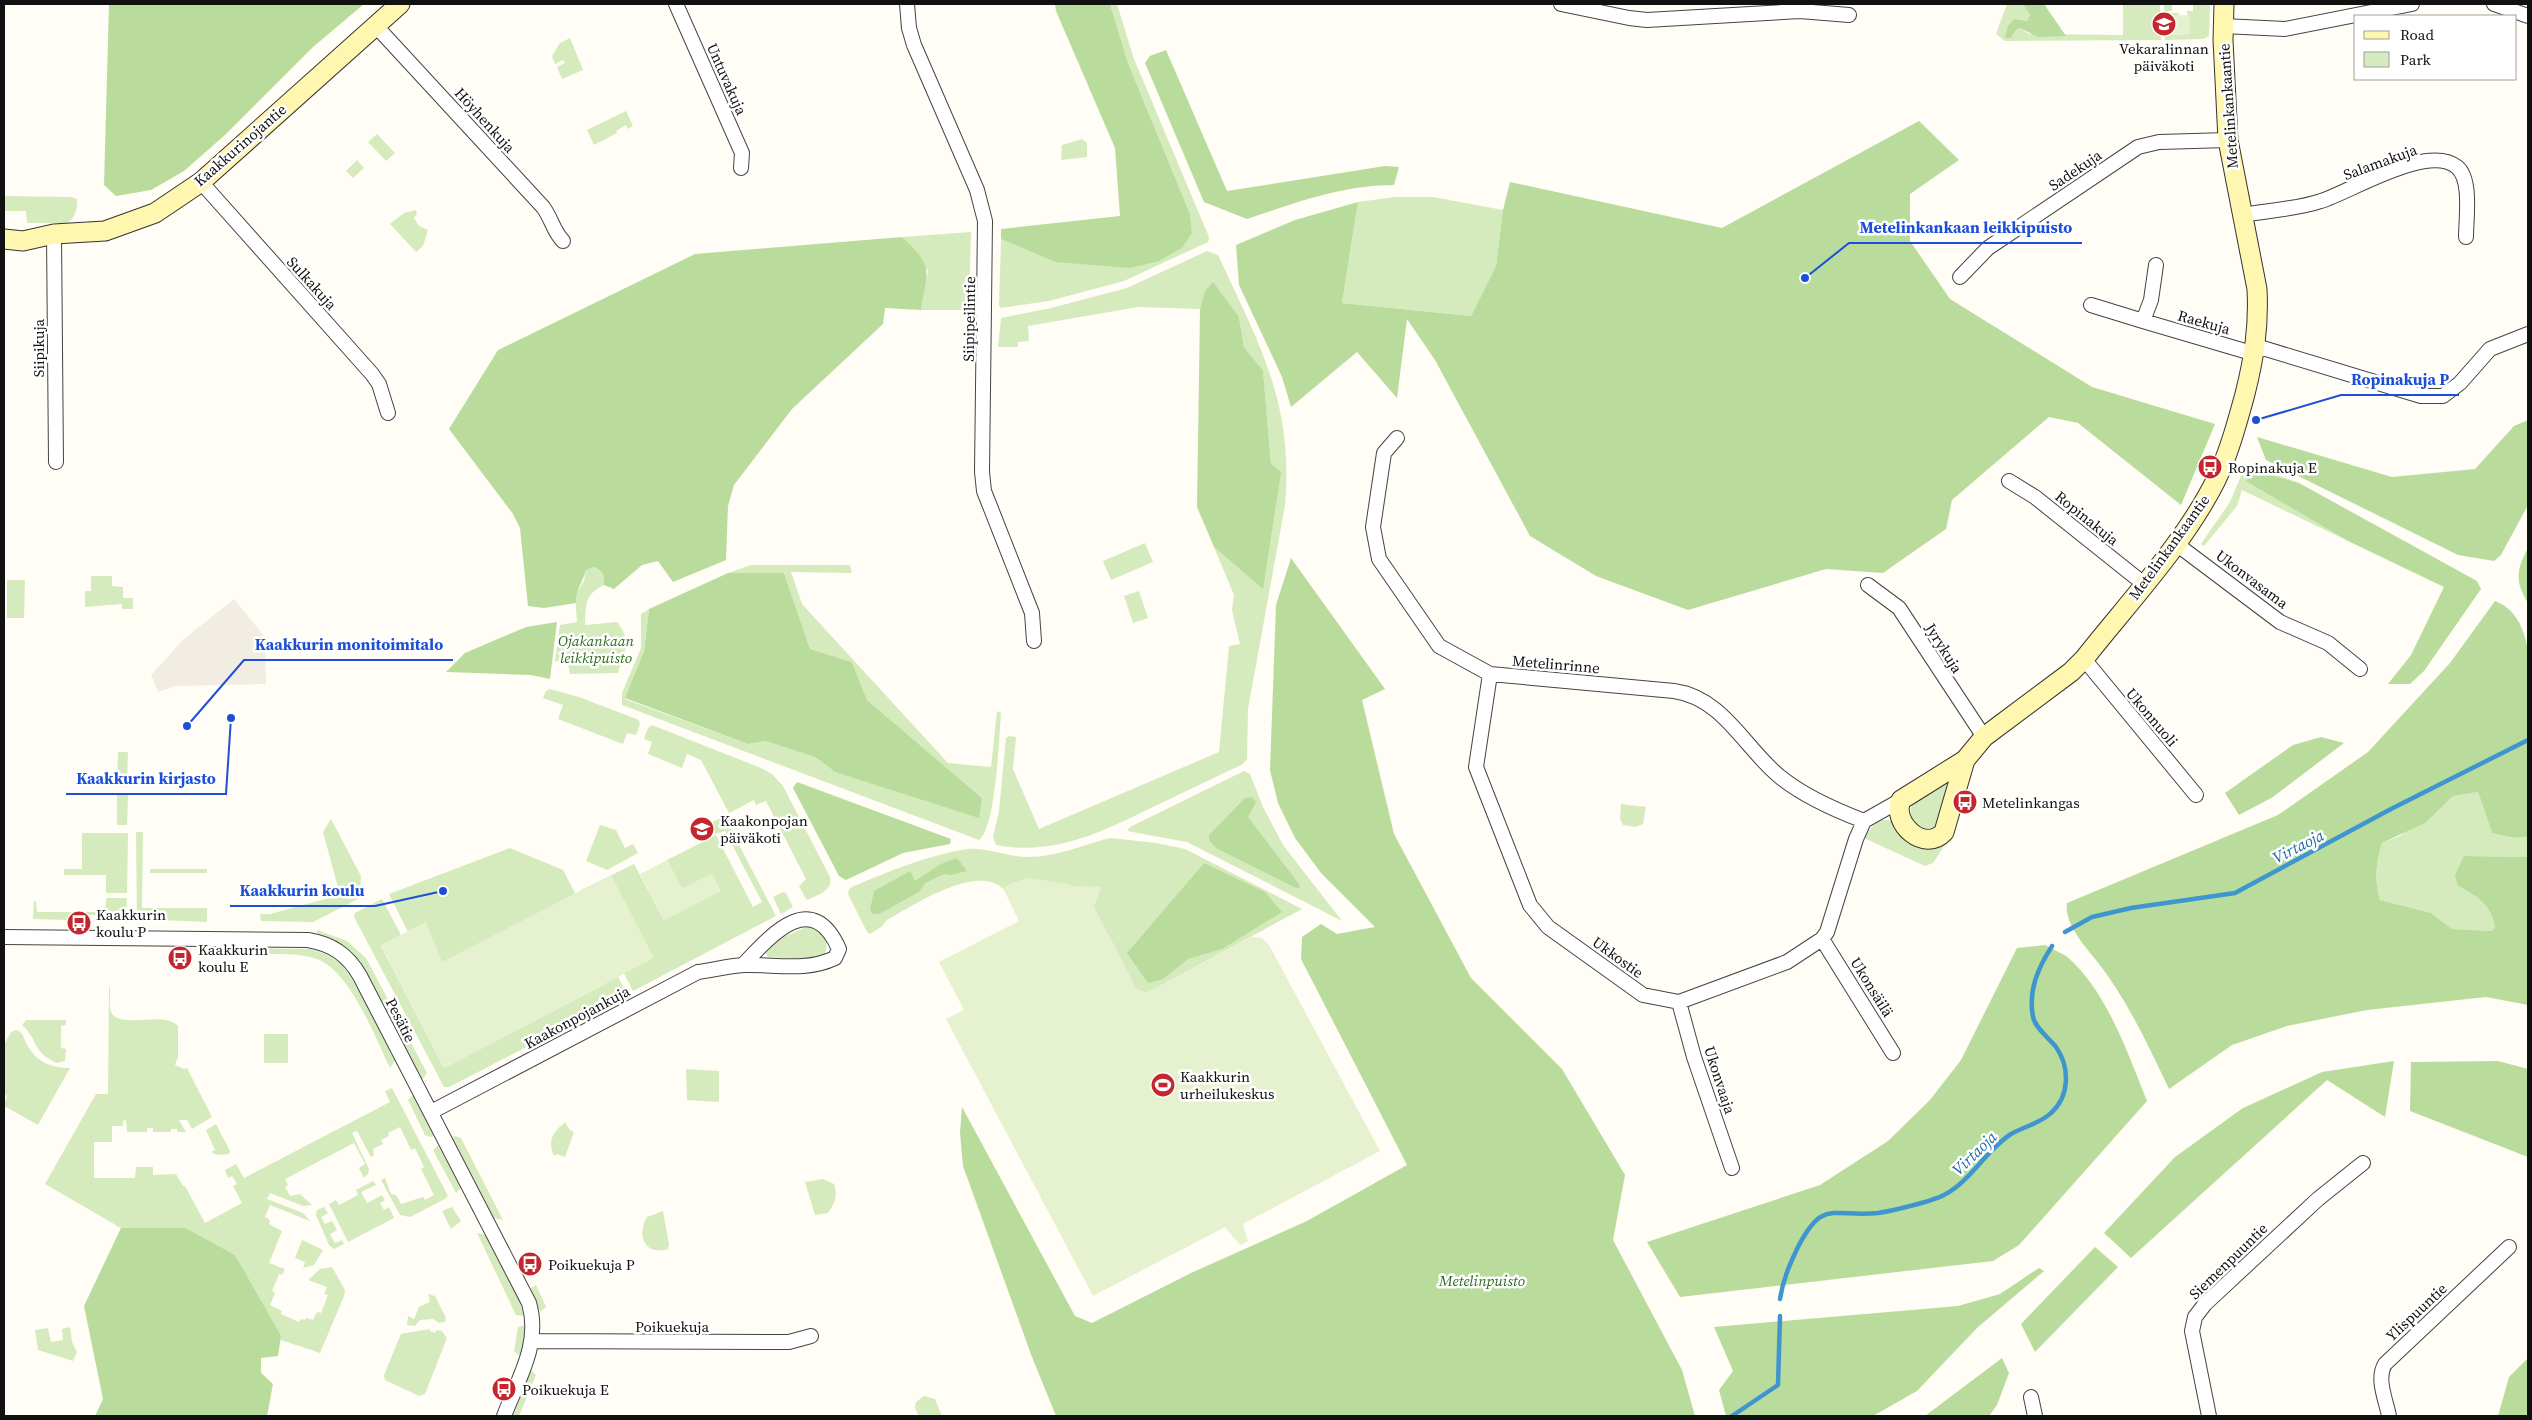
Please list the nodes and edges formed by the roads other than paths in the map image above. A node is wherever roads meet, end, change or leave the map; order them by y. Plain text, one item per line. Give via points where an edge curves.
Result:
1 (400, 4) edge
2 (676, 4) edge
3 (907, 4) edge
4 (1562, 4) edge
5 (2224, 4) edge
6 (2412, 4) edge
7 (2494, 4) edge
8 (1849, 15) dead end
9 (2354, 15) edge
10 (2356, 15) edge
11 (2528, 16) edge
12 (375, 24) junction
13 (2224, 26) junction
14 (2228, 140) junction
15 (741, 168) dead end
16 (201, 182) junction
17 (2241, 215) junction
18 (4, 229) edge
19 (54, 234) junction
20 (2466, 237) dead end
21 (4, 239) edge
22 (563, 241) dead end
23 (2156, 265) dead end
24 (1960, 277) dead end
25 (2091, 305) dead end
26 (2143, 321) junction
27 (2528, 334) edge
28 (2256, 350) junction
29 (388, 412) dead end
30 (1397, 438) dead end
31 (56, 462) dead end
32 (2009, 480) dead end
33 (2175, 543) junction
34 (2144, 584) junction
35 (1868, 585) dead end
36 (1034, 641) dead end
37 (2084, 659) junction
38 (2360, 669) dead end
39 (1490, 674) junction
40 (1984, 737) junction
41 (1965, 760) junction
42 (2196, 795) dead end
43 (1901, 800) junction
44 (1864, 821) junction
45 (4, 937) edge
46 (1822, 939) junction
47 (742, 965) junction
48 (1679, 1002) junction
49 (1893, 1053) dead end
50 (430, 1112) junction
51 (2363, 1163) dead end
52 (1732, 1168) dead end
53 (2509, 1247) dead end
54 (811, 1336) dead end
55 (533, 1341) junction
56 (2031, 1397) dead end
57 (504, 1416) edge
58 (2035, 1416) edge
59 (2209, 1416) edge
60 (2389, 1416) edge

1 - 12 street, Kaakkurinojantie
2 - 15 street, Untuvakuja via 742,153
3 - 36 street, Siipipeilintie via 914,45 977,190 985,221 984,491 1032,613
4 - 8 street via 1647,20 1800,11
5 - 13 street, Metelinkankaantie
6 - 10 street
7 - 11 street
9 - 13 street via 2285,29
12 - 16 street, Kaakkurinojantie
12 - 22 street, Höyhenkuja via 543,207 552,219 554,232
13 - 14 street, Metelinkankaantie
14 - 17 street, Metelinkankaantie
14 - 24 street, Sadekuja via 2159,142 2138,147 1988,248
16 - 19 street, Kaakkurinojantie via 156,213 105,231
16 - 29 street, Sulkakuja via 372,374 379,384
17 - 20 street, Salamakuja via 2319,202 2420,162 2446,160 2458,168 2466,180
17 - 28 street, Metelinkankaantie via 2257,289
18 - 19 street, Kaakkurinojantie via 23,227
19 - 21 street, Kaakkurinojantie via 23,241
19 - 31 street, Siipikuja
23 - 26 street via 2151,300
25 - 26 street, Raekuja
26 - 28 street, Raekuja
27 - 28 street, Raekuja via 2490,349 2460,383 2443,396 2421,396
28 - 33 street, Metelinkankaantie via 2234,431 2216,478
30 - 39 street, Metelinrinne via 1384,453 1374,527 1379,559 1439,646
32 - 34 street, Ropinakuja
33 - 34 street, Metelinkankaantie
33 - 38 street, Ukonvasama via 2280,622 2328,643
34 - 37 street, Metelinkankaantie
35 - 40 street, Jyrykuja via 1899,608
37 - 40 street, Metelinkankaantie
37 - 42 street, Ukonnuoli
39 - 44 street, Metelinrinne via 1674,691 1699,697 1714,707 1766,765 1789,784
39 - 48 street, Ukkostie via 1476,767 1530,905 1548,927 1643,995
40 - 41 street, Metelinkankaantie
41 - 43 street, Metelinkankaantie
41 - 43 street, Metelinkankaantie via 1946,827 1935,838 1921,838 1908,830 1899,810
43 - 44 street
44 - 46 street
45 - 50 street, Pesätie via 296,939 320,942 340,952 354,965
46 - 48 street via 1787,962
46 - 49 street, Ukonsäilä
47 - 47 street, Kaakonpojankuja via 823,964 835,958 839,949 833,935 820,922 808,918 773,933
47 - 50 street, Kaakonpojankuja via 698,972
48 - 52 street, Ukonvaaja
50 - 55 street, Pesätie via 525,1295 532,1314
51 - 59 street, Siemenpuuntie via 2318,1199 2195,1316 2192,1340
53 - 60 street, Ylispuuntie via 2385,1364 2381,1380
54 - 55 street, Poikuekuja via 788,1342
55 - 57 street, Pesätie
56 - 58 street

